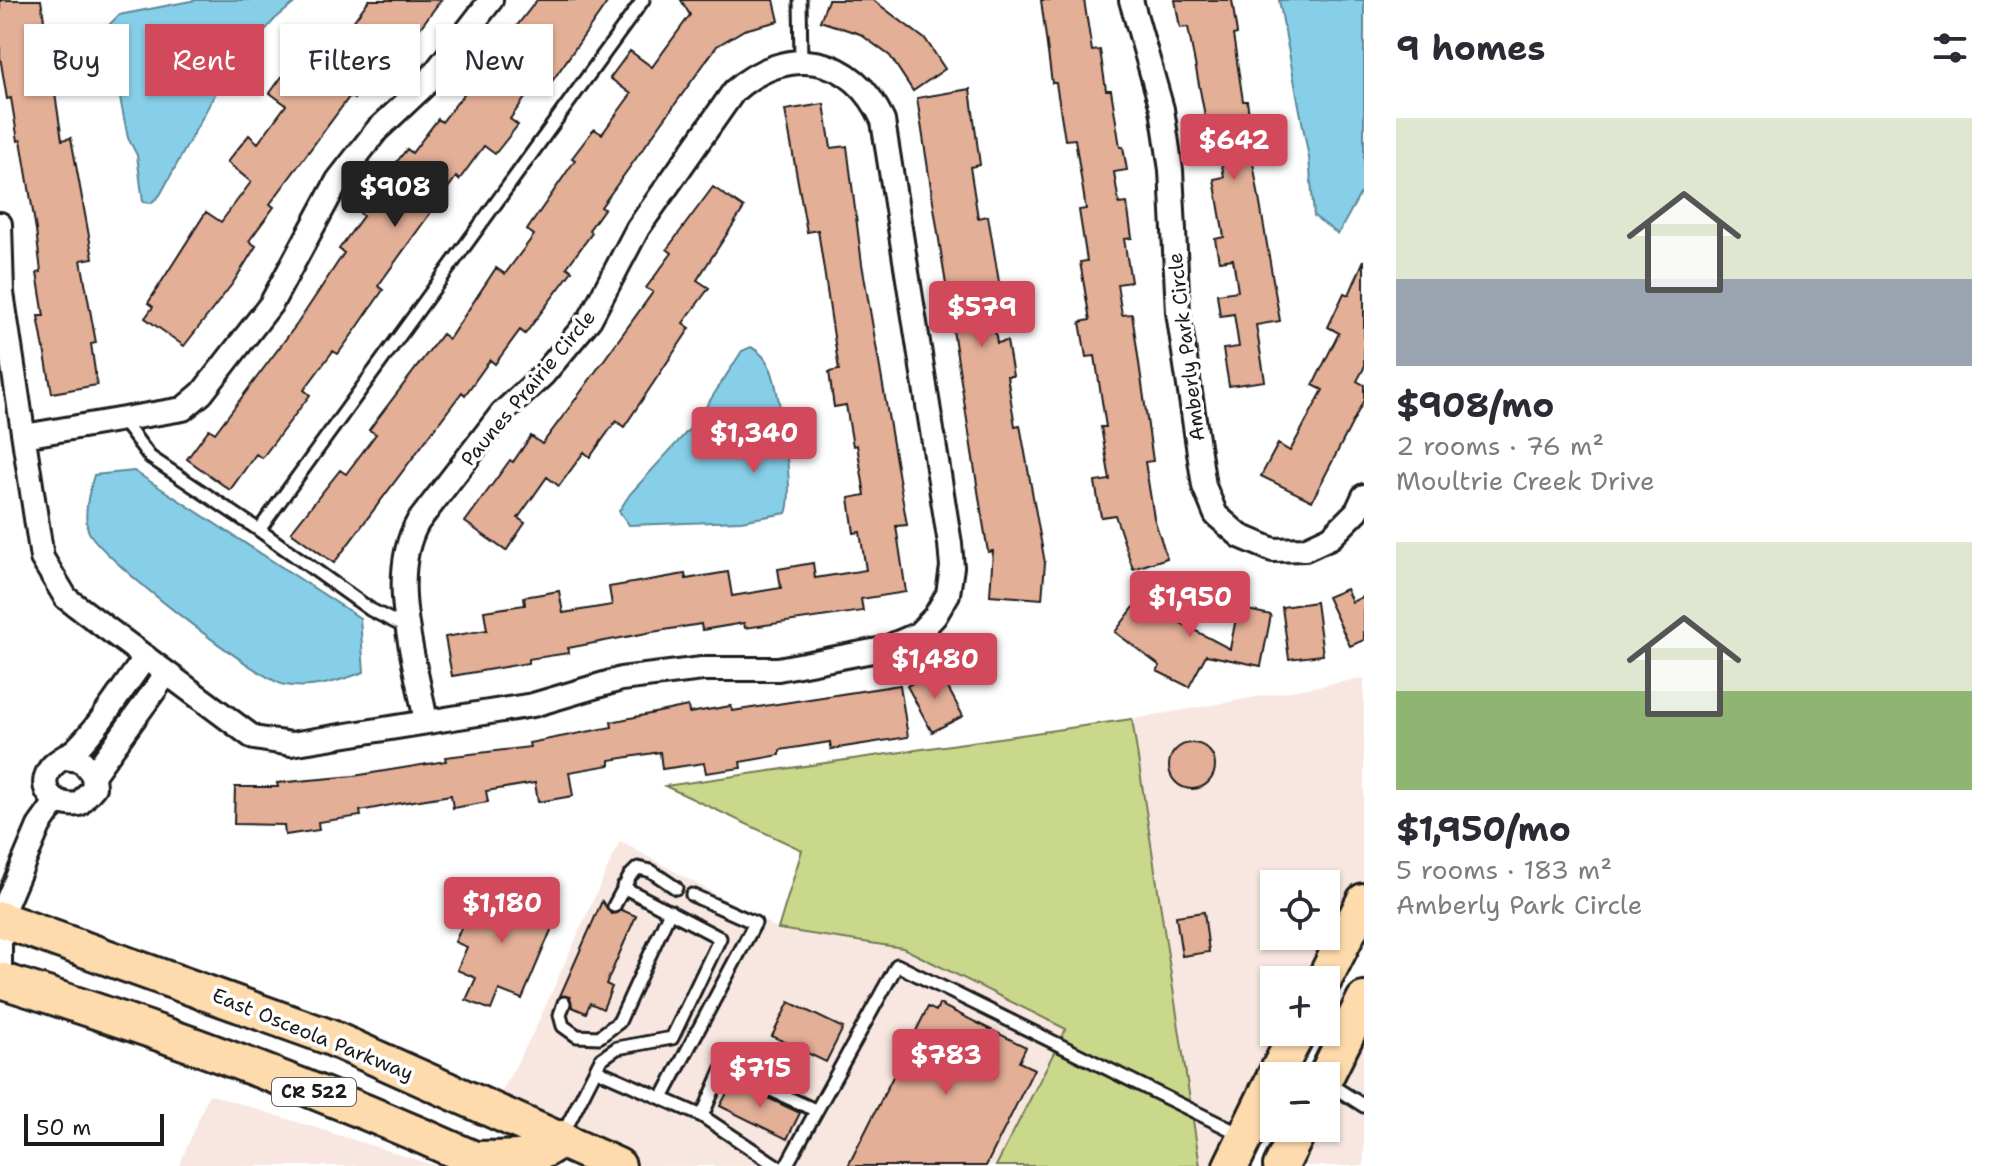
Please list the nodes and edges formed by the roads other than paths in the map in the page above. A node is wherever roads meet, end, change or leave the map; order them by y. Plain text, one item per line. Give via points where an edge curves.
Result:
1 (491, 0) edge
2 (643, 0) edge
3 (800, 0) edge
4 (1131, 0) edge
5 (801, 60) junction
6 (0, 224) edge
7 (122, 420) junction
8 (24, 436) junction
9 (1364, 496) edge
10 (259, 530) junction
11 (410, 630) junction
12 (146, 657) junction
13 (167, 673) junction
14 (426, 722) junction
15 (66, 758) junction
16 (93, 775) junction
17 (56, 802) junction
18 (623, 887) junction
19 (676, 888) dead end
20 (692, 895) dead end
21 (1364, 901) edge
22 (614, 906) dead end
23 (670, 911) junction
24 (0, 919) edge
25 (0, 927) edge
26 (1331, 966) edge
27 (1, 982) edge
28 (1364, 1000) edge
29 (564, 1003) dead end
30 (1334, 1062) edge
31 (597, 1070) junction
32 (1340, 1089) edge
33 (662, 1098) junction
34 (1364, 1106) edge
35 (1260, 1107) edge
36 (815, 1110) junction
37 (702, 1116) junction
38 (561, 1138) junction
39 (1293, 1142) edge
40 (1238, 1151) edge
41 (482, 1162) edge
42 (618, 1166) edge
43 (777, 1166) edge
44 (786, 1166) edge
45 (1281, 1166) edge

1 - 7 street via 426,84 377,130 338,180 271,304 202,393 183,409
2 - 10 lane
3 - 5 lane
4 - 9 street, Amberly Park Circle via 1162,109 1171,170 1178,312 1204,486 1216,515 1240,536 1273,550 1305,549 1331,537
5 - 11 street, Paunes Prairie Circle via 754,74 734,91 638,228 590,319 502,413 418,522 406,542 402,564
5 - 14 street via 836,69 857,82 873,96 883,121 951,555 948,594 918,634 883,649 778,669 702,669 621,679 533,705
6 - 8 street via 2,293
7 - 8 street
7 - 10 lane via 150,457
8 - 12 street via 42,558 52,578 66,598
10 - 11 lane via 391,623
11 - 14 street, Paunes Prairie Circle
12 - 13 street
12 - 15 street
13 - 14 street via 254,738 291,744
13 - 16 street
15 - 16 street via 82,761
15 - 17 street via 57,761 46,777
16 - 17 street via 94,787 79,804
17 - 24 street via 39,826
18 - 19 lane via 638,868
18 - 22 lane
18 - 23 lane
20 - 33 lane via 755,923
21 - 26 main road
23 - 29 lane via 619,1022 599,1037 577,1036 563,1026
23 - 31 lane via 720,938 672,1038 617,1048 601,1059
24 - 38 main road, East Osceola Parkway / CR 522 via 329,1037
25 - 27 street
27 - 41 main road, CR 522 via 136,1024
28 - 30 main road
31 - 33 lane
31 - 38 lane
32 - 34 lane
33 - 37 lane
35 - 40 main road
36 - 37 lane via 723,1068
36 - 40 lane via 897,965
36 - 44 lane
37 - 43 lane
38 - 41 main road via 546,1153
38 - 42 main road, East Osceola Parkway / CR 522
39 - 45 main road

